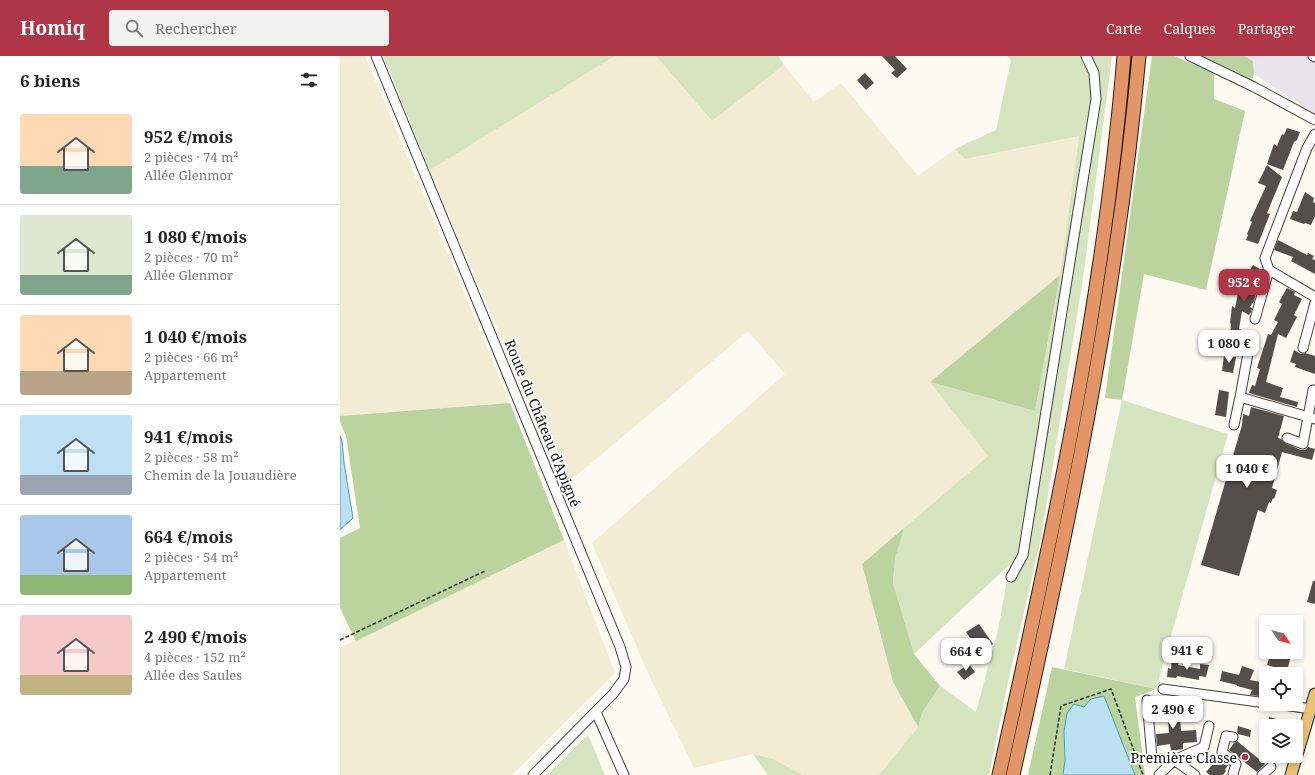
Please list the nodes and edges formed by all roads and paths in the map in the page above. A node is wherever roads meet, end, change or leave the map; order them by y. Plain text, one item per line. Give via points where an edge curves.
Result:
1 (376, 56) edge
2 (1086, 56) edge
3 (1124, 56) edge
4 (1139, 56) edge
5 (1190, 56) edge
6 (1315, 120) edge
7 (1315, 134) edge
8 (1269, 270) junction
9 (1315, 297) edge
10 (1315, 303) edge
11 (1255, 319) dead end
12 (1311, 334) edge
13 (1249, 348) dead end
14 (1303, 348) dead end
15 (1313, 390) dead end
16 (1240, 397) junction
17 (1311, 418) edge
18 (1234, 425) dead end
19 (1287, 438) dead end
20 (484, 571) dead end
21 (1011, 577) dead end
22 (340, 640) edge
23 (1163, 689) dead end
24 (1315, 694) edge
25 (1147, 700) dead end
26 (1259, 702) edge
27 (1303, 708) edge
28 (1311, 709) junction
29 (596, 712) junction
30 (1311, 723) edge
31 (1209, 726) dead end
32 (1233, 737) dead end
33 (1174, 760) junction
34 (1271, 767) dead end
35 (533, 775) edge
36 (624, 775) edge
37 (999, 775) edge
38 (1013, 775) edge
39 (1050, 775) edge
40 (1143, 775) edge
41 (1160, 775) edge
42 (1195, 775) edge
43 (1234, 775) edge
44 (1262, 775) edge
45 (1291, 775) edge

1 - 29 street, Route du Château d'Apigné via 620,647 626,667 624,679
2 - 21 street via 1094,73 1096,99 1023,554
3 - 37 highway via 1116,144 1100,259 1068,450
4 - 38 highway via 1119,222 1096,374 1061,554
5 - 6 street
7 - 8 street via 1307,148 1265,258
8 - 9 street
8 - 11 street
10 - 12 street
12 - 14 street
13 - 16 street
15 - 17 street
16 - 17 street
16 - 18 street
17 - 19 street via 1303,444
20 - 22 path
23 - 26 street
24 - 28 main road
25 - 33 street via 1152,758
27 - 28 street
28 - 30 main road
29 - 35 street, Route du Château d'Apigné
29 - 36 street
30 - 45 main road
31 - 33 street via 1204,747
32 - 43 street via 1226,736 1222,752 1236,764
33 - 41 street
33 - 42 street
34 - 44 street
39 - 40 path via 1061,706 1111,689

